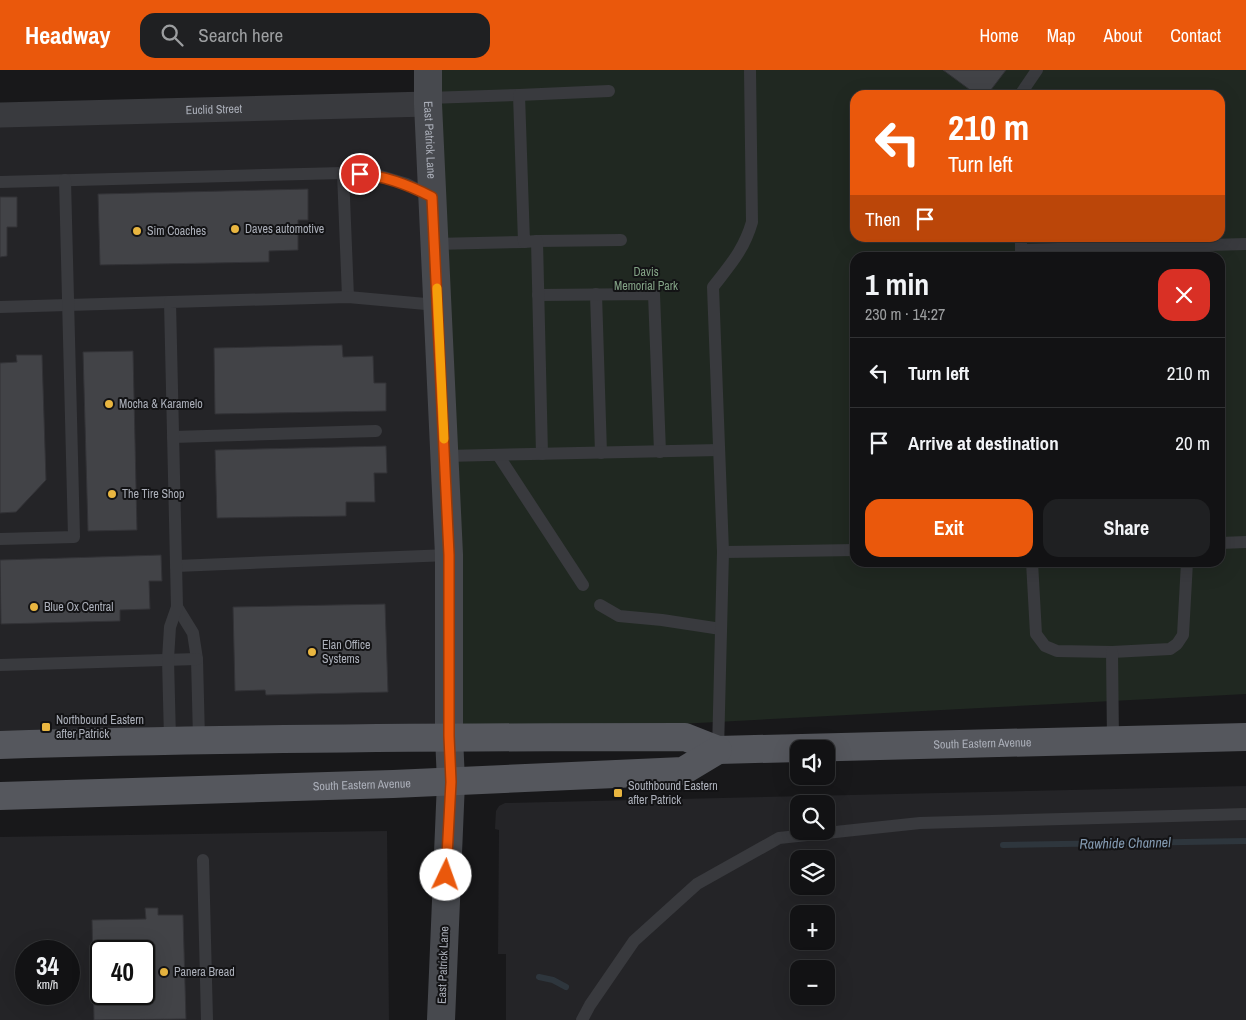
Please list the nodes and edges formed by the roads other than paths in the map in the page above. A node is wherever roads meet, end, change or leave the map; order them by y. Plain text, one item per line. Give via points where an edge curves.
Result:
1 (428, 70) edge
2 (750, 70) edge
3 (1037, 70) edge
4 (1023, 90) edge
5 (608, 91) dead end
6 (519, 95) junction
7 (428, 101) junction
8 (0, 115) edge
9 (343, 173) junction
10 (64, 180) junction
11 (0, 182) edge
12 (432, 197) junction
13 (620, 240) dead end
14 (537, 241) junction
15 (524, 242) junction
16 (434, 244) junction
17 (1246, 244) edge
18 (1021, 248) edge
19 (596, 294) junction
20 (538, 295) junction
21 (348, 297) junction
22 (170, 302) junction
23 (68, 305) junction
24 (437, 305) junction
25 (0, 307) edge
26 (376, 431) dead end
27 (173, 438) junction
28 (719, 450) junction
29 (660, 452) junction
30 (601, 453) junction
31 (542, 454) junction
32 (498, 455) junction
33 (445, 456) junction
34 (0, 539) edge
35 (1246, 542) edge
36 (1225, 543) edge
37 (850, 550) edge
38 (723, 552) junction
39 (449, 555) junction
40 (176, 566) junction
41 (1032, 567) edge
42 (1188, 567) edge
43 (582, 585) dead end
44 (600, 606) dead end
45 (177, 607) junction
46 (721, 628) junction
47 (1112, 652) junction
48 (168, 659) junction
49 (197, 659) junction
50 (0, 665) edge
51 (449, 736) junction
52 (1246, 737) edge
53 (199, 739) junction
54 (170, 740) junction
55 (1113, 741) junction
56 (0, 745) edge
57 (718, 750) junction
58 (451, 782) junction
59 (0, 796) edge
60 (1246, 814) edge
61 (203, 860) dead end
62 (207, 1020) edge
63 (441, 1020) edge
64 (582, 1020) edge

1 - 7 main road, East Patrick Lane
2 - 28 lane via 752,222 740,252 713,287
3 - 4 lane
5 - 6 lane
6 - 7 lane
6 - 15 lane
7 - 8 street, Euclid Street
7 - 12 main road, East Patrick Lane
9 - 10 lane
9 - 12 lane via 377,175 407,184
9 - 21 lane
10 - 11 lane
10 - 23 lane
12 - 16 main road, East Patrick Lane
13 - 14 lane
14 - 15 lane
14 - 20 lane
15 - 16 lane
16 - 24 main road, East Patrick Lane
17 - 18 lane
19 - 20 lane
19 - 29 lane via 654,294
19 - 30 lane
20 - 31 lane
21 - 22 lane
21 - 24 lane
22 - 23 lane
22 - 27 lane
23 - 25 lane
23 - 34 lane via 74,537
24 - 33 main road, East Patrick Lane
26 - 27 lane
27 - 40 lane
28 - 29 lane
28 - 38 lane
29 - 30 lane
30 - 31 lane
31 - 32 lane
32 - 33 lane
32 - 43 lane
33 - 39 main road, East Patrick Lane
35 - 36 lane
37 - 38 lane
38 - 46 lane
39 - 40 lane
39 - 51 main road, East Patrick Lane
40 - 45 lane
41 - 47 lane via 1036,634 1045,646 1057,651
42 - 47 lane via 1183,635 1178,644 1170,649
44 - 46 lane via 619,616
45 - 48 lane via 170,627
45 - 49 lane via 193,633
46 - 57 lane
47 - 55 lane
48 - 49 lane
48 - 50 lane
48 - 54 lane
49 - 53 lane
51 - 53 main road, South Eastern Avenue
51 - 57 main road, South Eastern Avenue via 685,737
51 - 58 main road, East Patrick Lane
52 - 55 main road, South Eastern Avenue
53 - 54 main road, South Eastern Avenue
54 - 56 main road, South Eastern Avenue
55 - 57 main road, South Eastern Avenue
57 - 58 main road, South Eastern Avenue via 683,771
58 - 59 main road, South Eastern Avenue
58 - 63 main road, East Patrick Lane
60 - 64 lane via 920,823 779,838 697,884 634,941
61 - 62 lane

